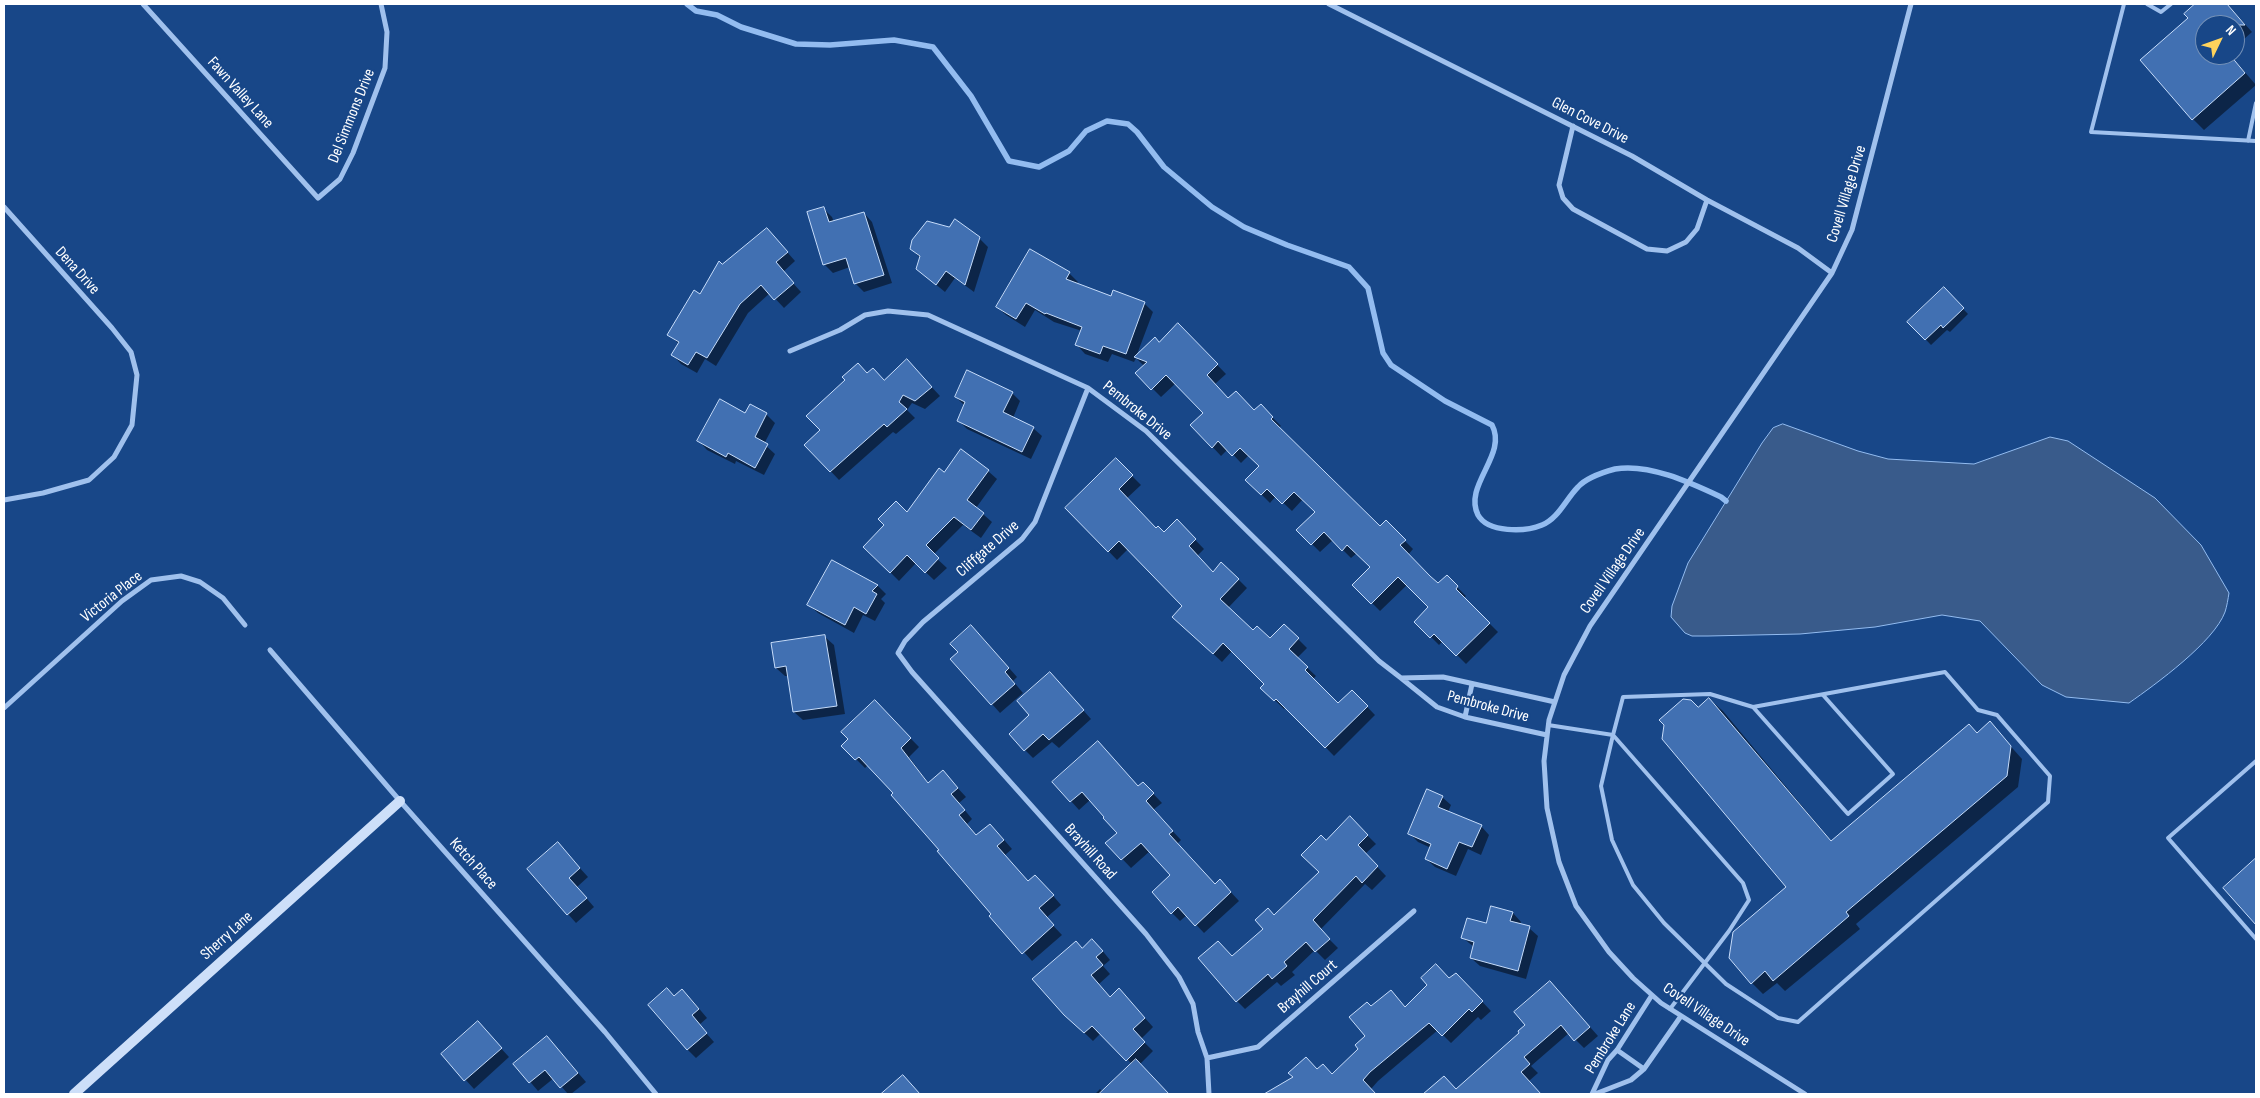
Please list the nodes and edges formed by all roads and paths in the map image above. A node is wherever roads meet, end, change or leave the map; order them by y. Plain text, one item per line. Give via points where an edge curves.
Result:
1 (143, 4) edge
2 (381, 4) edge
3 (1329, 4) edge
4 (1911, 4) edge
5 (2124, 4) edge
6 (2130, 4) edge
7 (2147, 4) edge
8 (2171, 4) edge
9 (2122, 10) junction
10 (2256, 103) edge
11 (1573, 126) junction
12 (2248, 141) junction
13 (2256, 141) edge
14 (318, 198) joint
15 (1707, 200) junction
16 (4, 207) edge
17 (1832, 274) junction
18 (790, 351) dead end
19 (1088, 388) junction
20 (4, 500) edge
21 (245, 626) dead end
22 (270, 650) dead end
23 (898, 653) joint
24 (1401, 678) junction
25 (1472, 684) junction
26 (1823, 695) junction
27 (1555, 702) junction
28 (1753, 707) junction
29 (4, 708) edge
30 (1465, 717) junction
31 (1548, 725) junction
32 (1547, 735) junction
33 (1612, 735) junction
34 (2256, 761) edge
35 (400, 800) junction
36 (1414, 911) dead end
37 (2256, 939) edge
38 (1703, 963) junction
39 (1652, 995) junction
40 (1670, 1009) junction
41 (1681, 1016) junction
42 (1617, 1050) junction
43 (1207, 1058) junction
44 (1644, 1069) junction
45 (74, 1094) edge
46 (656, 1094) edge
47 (1209, 1094) edge
48 (1594, 1094) edge
49 (1805, 1094) edge

1 - 14 street, Fawn Valley Lane
2 - 14 street, Del Simmons Drive via 387,32 385,68 340,179
3 - 11 street, Glen Cove Drive
4 - 17 street, Covell Village Drive via 1852,230
5 - 9 lane
6 - 9 lane
7 - 8 lane via 2161,12
9 - 12 lane via 2091,132
10 - 12 lane
11 - 15 street, Glen Cove Drive
11 - 15 street via 1559,185 1563,198 1573,209 1647,249 1667,251 1686,242 1697,229
12 - 13 lane
15 - 17 street, Glen Cove Drive via 1798,248
16 - 20 street, Dena Drive via 112,328 131,352 137,375 132,425 114,458 89,480
17 - 27 street, Covell Village Drive via 1590,626 1564,675
18 - 19 street, Pembroke Drive via 840,330 865,315 888,311 928,315
19 - 23 street, Cliffgate Drive via 1035,522 1022,539 923,622
19 - 24 street, Pembroke Drive via 1146,431 1379,661
21 - 29 street, Victoria Place via 223,598 200,582 181,576 151,580 122,601
22 - 35 street, Ketch Place
23 - 43 street, Brayhill Road via 1146,934 1194,1004 1198,1032
24 - 25 street, Pembroke Drive via 1443,677
24 - 30 street, Pembroke Drive via 1437,707
25 - 27 street, Pembroke Drive
25 - 30 street
26 - 28 lane
26 - 28 lane via 1892,774 1848,814
26 - 38 lane via 1945,672 1978,710 1997,715 2050,776 2048,802 1798,1022 1778,1018 1726,984
27 - 31 street, Covell Village Drive
28 - 33 lane via 1710,694 1623,697
30 - 32 street, Pembroke Drive
31 - 32 street, Covell Village Drive
31 - 33 lane
32 - 39 street, Covell Village Drive via 1544,761 1547,808 1559,862 1576,906 1609,952
33 - 38 lane via 1601,786 1612,840 1633,885
33 - 38 lane via 1743,883 1749,900
34 - 37 lane via 2168,838
35 - 45 street, Sherry Lane
35 - 46 street, Ketch Place
36 - 43 street, Brayhill Court via 1258,1047
38 - 40 lane
39 - 40 street, Covell Village Drive
39 - 42 street, Pembroke Lane
40 - 41 street, Covell Village Drive
41 - 44 street, Pembroke Lane
41 - 49 street, Covell Village Drive
42 - 44 street
42 - 48 street, Pembroke Lane via 1608,1060
43 - 47 street, Brayhill Road
44 - 48 street, Pembroke Lane via 1631,1080

